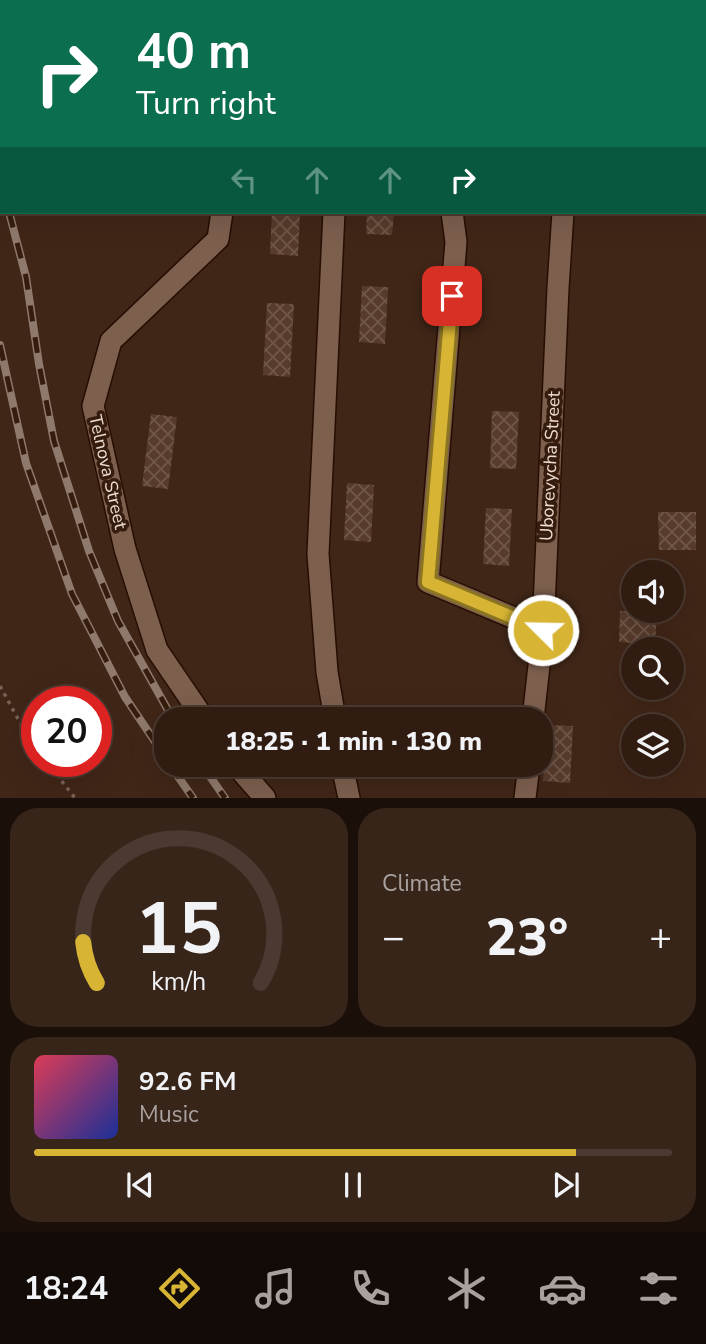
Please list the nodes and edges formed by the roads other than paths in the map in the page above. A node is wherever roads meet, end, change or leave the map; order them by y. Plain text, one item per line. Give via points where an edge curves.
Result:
1 (222, 214) edge
2 (334, 214) edge
3 (452, 214) edge
4 (564, 214) edge
5 (543, 630) junction
6 (196, 707) edge
7 (333, 707) edge
8 (534, 707) edge
9 (247, 777) edge
10 (345, 777) edge
11 (528, 777) edge
12 (265, 798) edge
13 (349, 798) edge
14 (525, 798) edge

1 - 6 street, Telnova Street via 218,239 111,341 93,406 125,549 157,650
2 - 7 street via 318,554
3 - 5 street via 456,242 428,582
4 - 5 street, Uborevycha Street
5 - 8 street, Uborevycha Street
9 - 12 street
10 - 13 street
11 - 14 street

